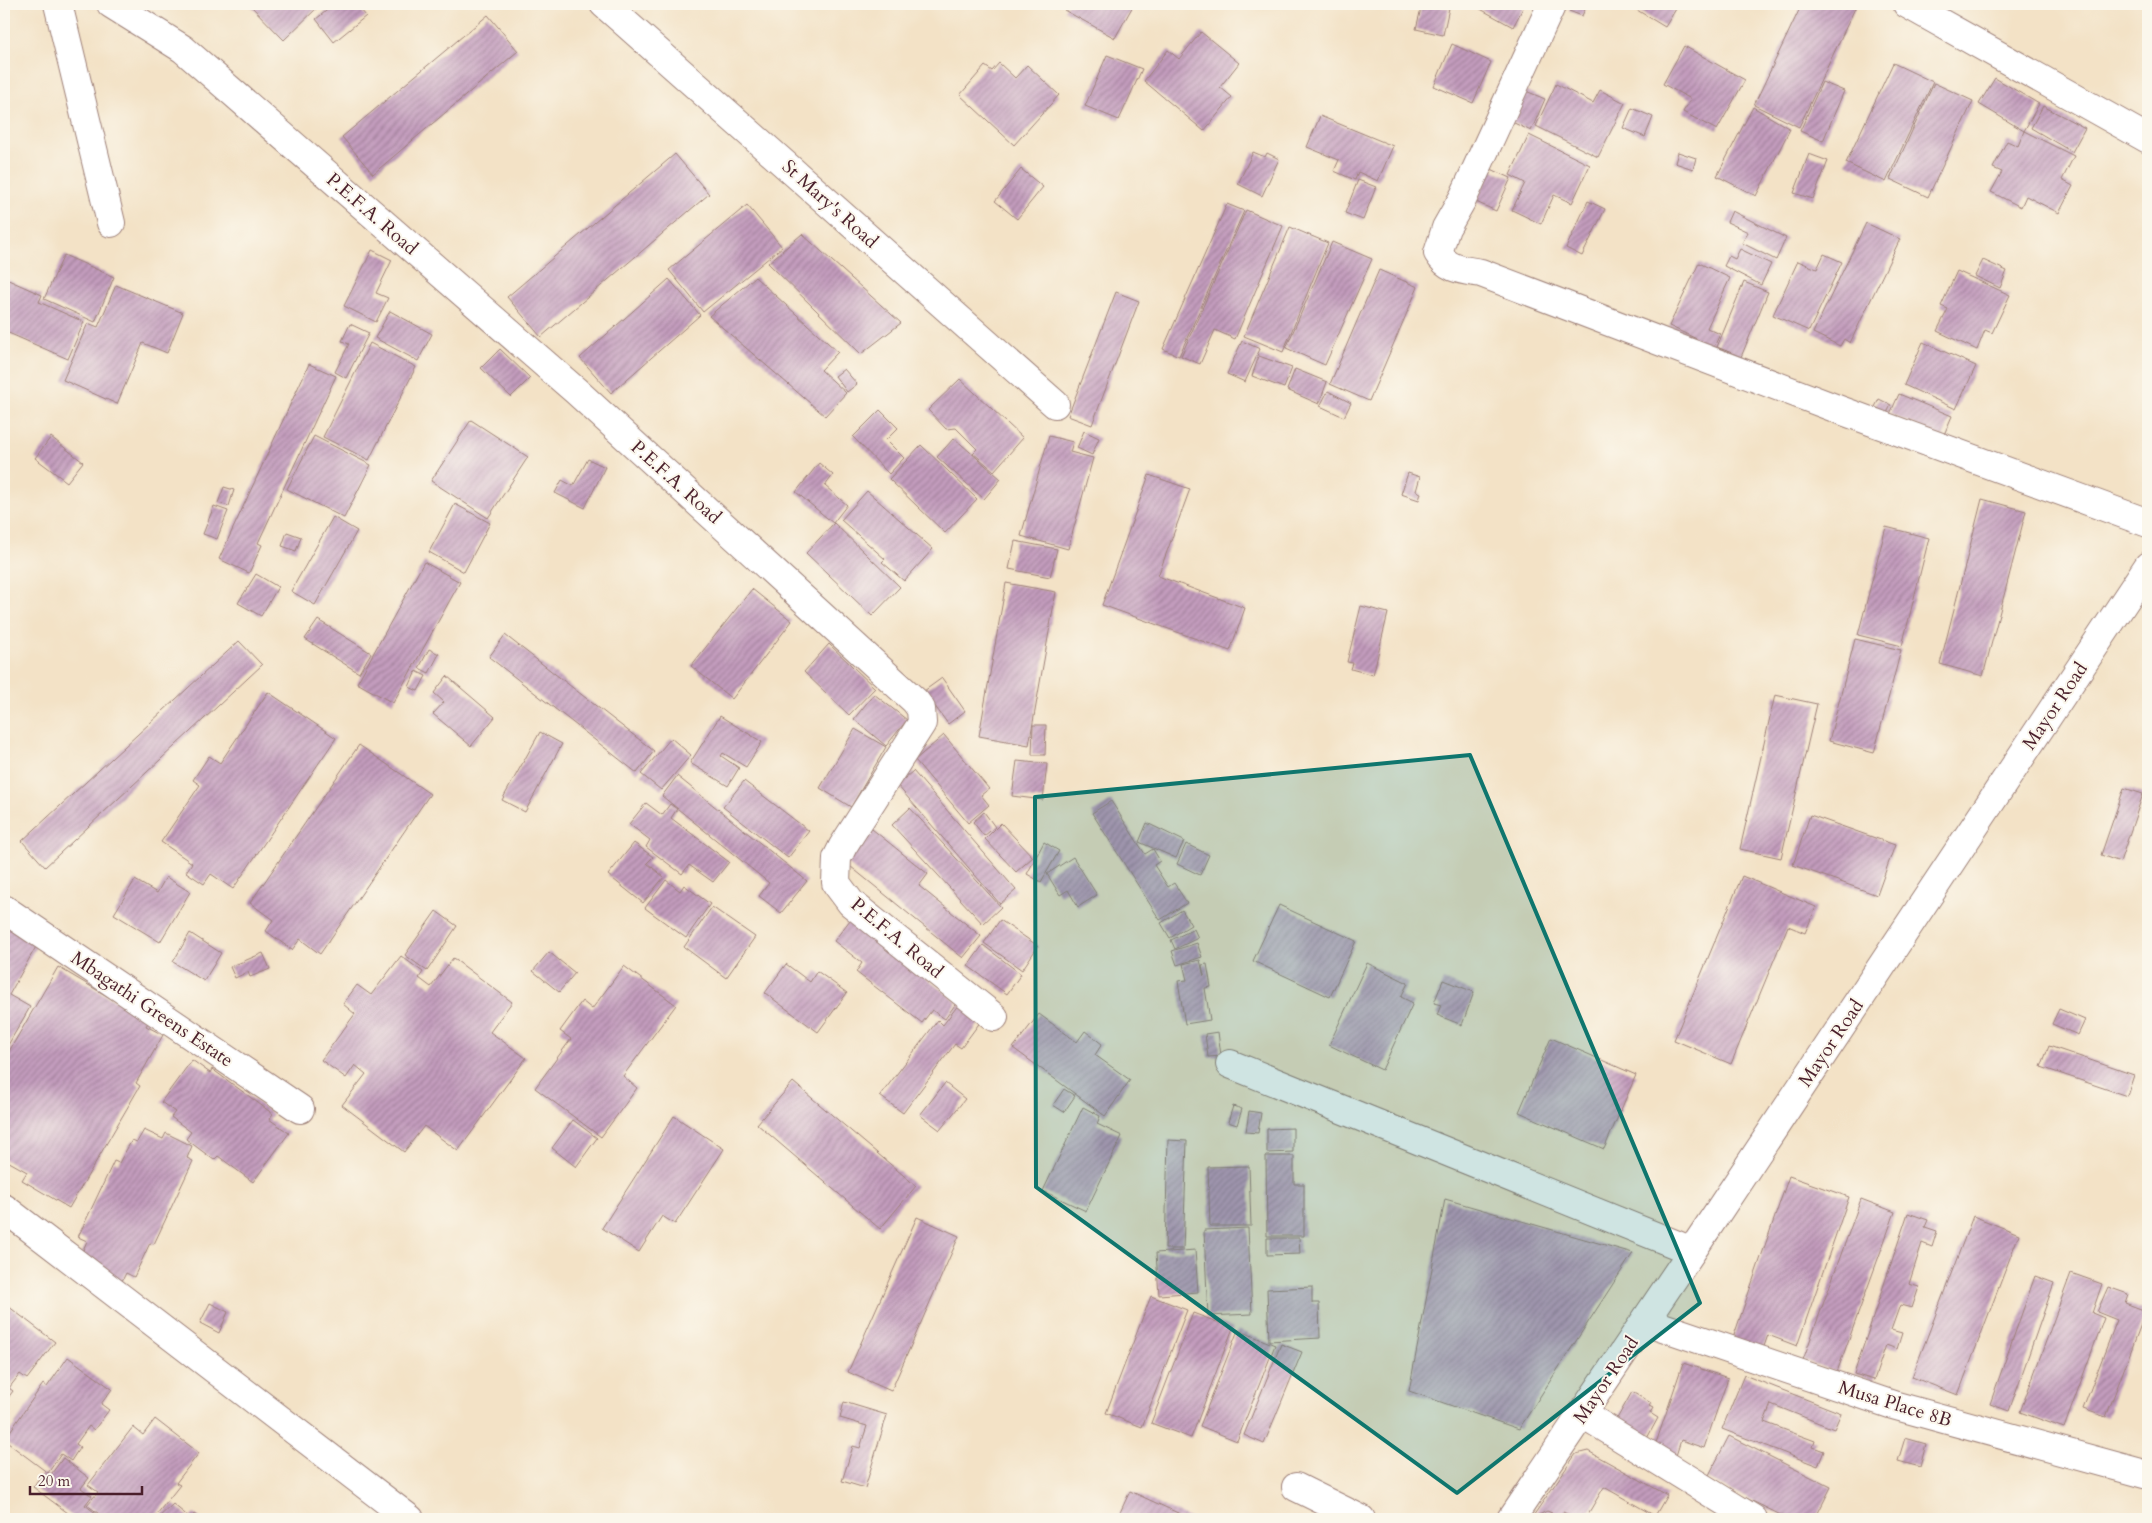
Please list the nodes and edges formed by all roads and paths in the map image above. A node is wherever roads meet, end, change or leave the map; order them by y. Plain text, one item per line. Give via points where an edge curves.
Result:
1 (58, 4) edge
2 (111, 4) edge
3 (604, 4) edge
4 (1552, 4) edge
5 (1907, 4) edge
6 (2148, 139) edge
7 (111, 223) dead end
8 (1055, 404) dead end
9 (2148, 523) edge
10 (2148, 566) edge
11 (4, 909) edge
12 (994, 1018) dead end
13 (1230, 1064) dead end
14 (300, 1108) dead end
15 (4, 1208) edge
16 (1692, 1251) junction
17 (1645, 1321) junction
18 (1583, 1414) junction
19 (2148, 1475) edge
20 (1296, 1487) dead end
21 (410, 1519) edge
22 (1361, 1519) edge
23 (1511, 1519) edge
24 (1753, 1519) edge

1 - 7 street
2 - 12 street, P.E.F.A. Road via 183,50 205,69 576,391 915,701 921,709 922,723 843,846 837,858 836,883 851,902
3 - 8 street, St Mary's Road
4 - 9 street via 1463,198 1446,228 1438,253 1444,262 1454,268 1481,273
5 - 6 street
10 - 16 street, Mayor Road
11 - 14 street, Mbagathi Greens Estate
13 - 16 street
15 - 21 street
16 - 17 street, Mayor Road
17 - 18 street, Mayor Road
17 - 19 street, Musa Place 8B via 1893,1405
18 - 23 street, Mayor Road
18 - 24 street
20 - 22 street

